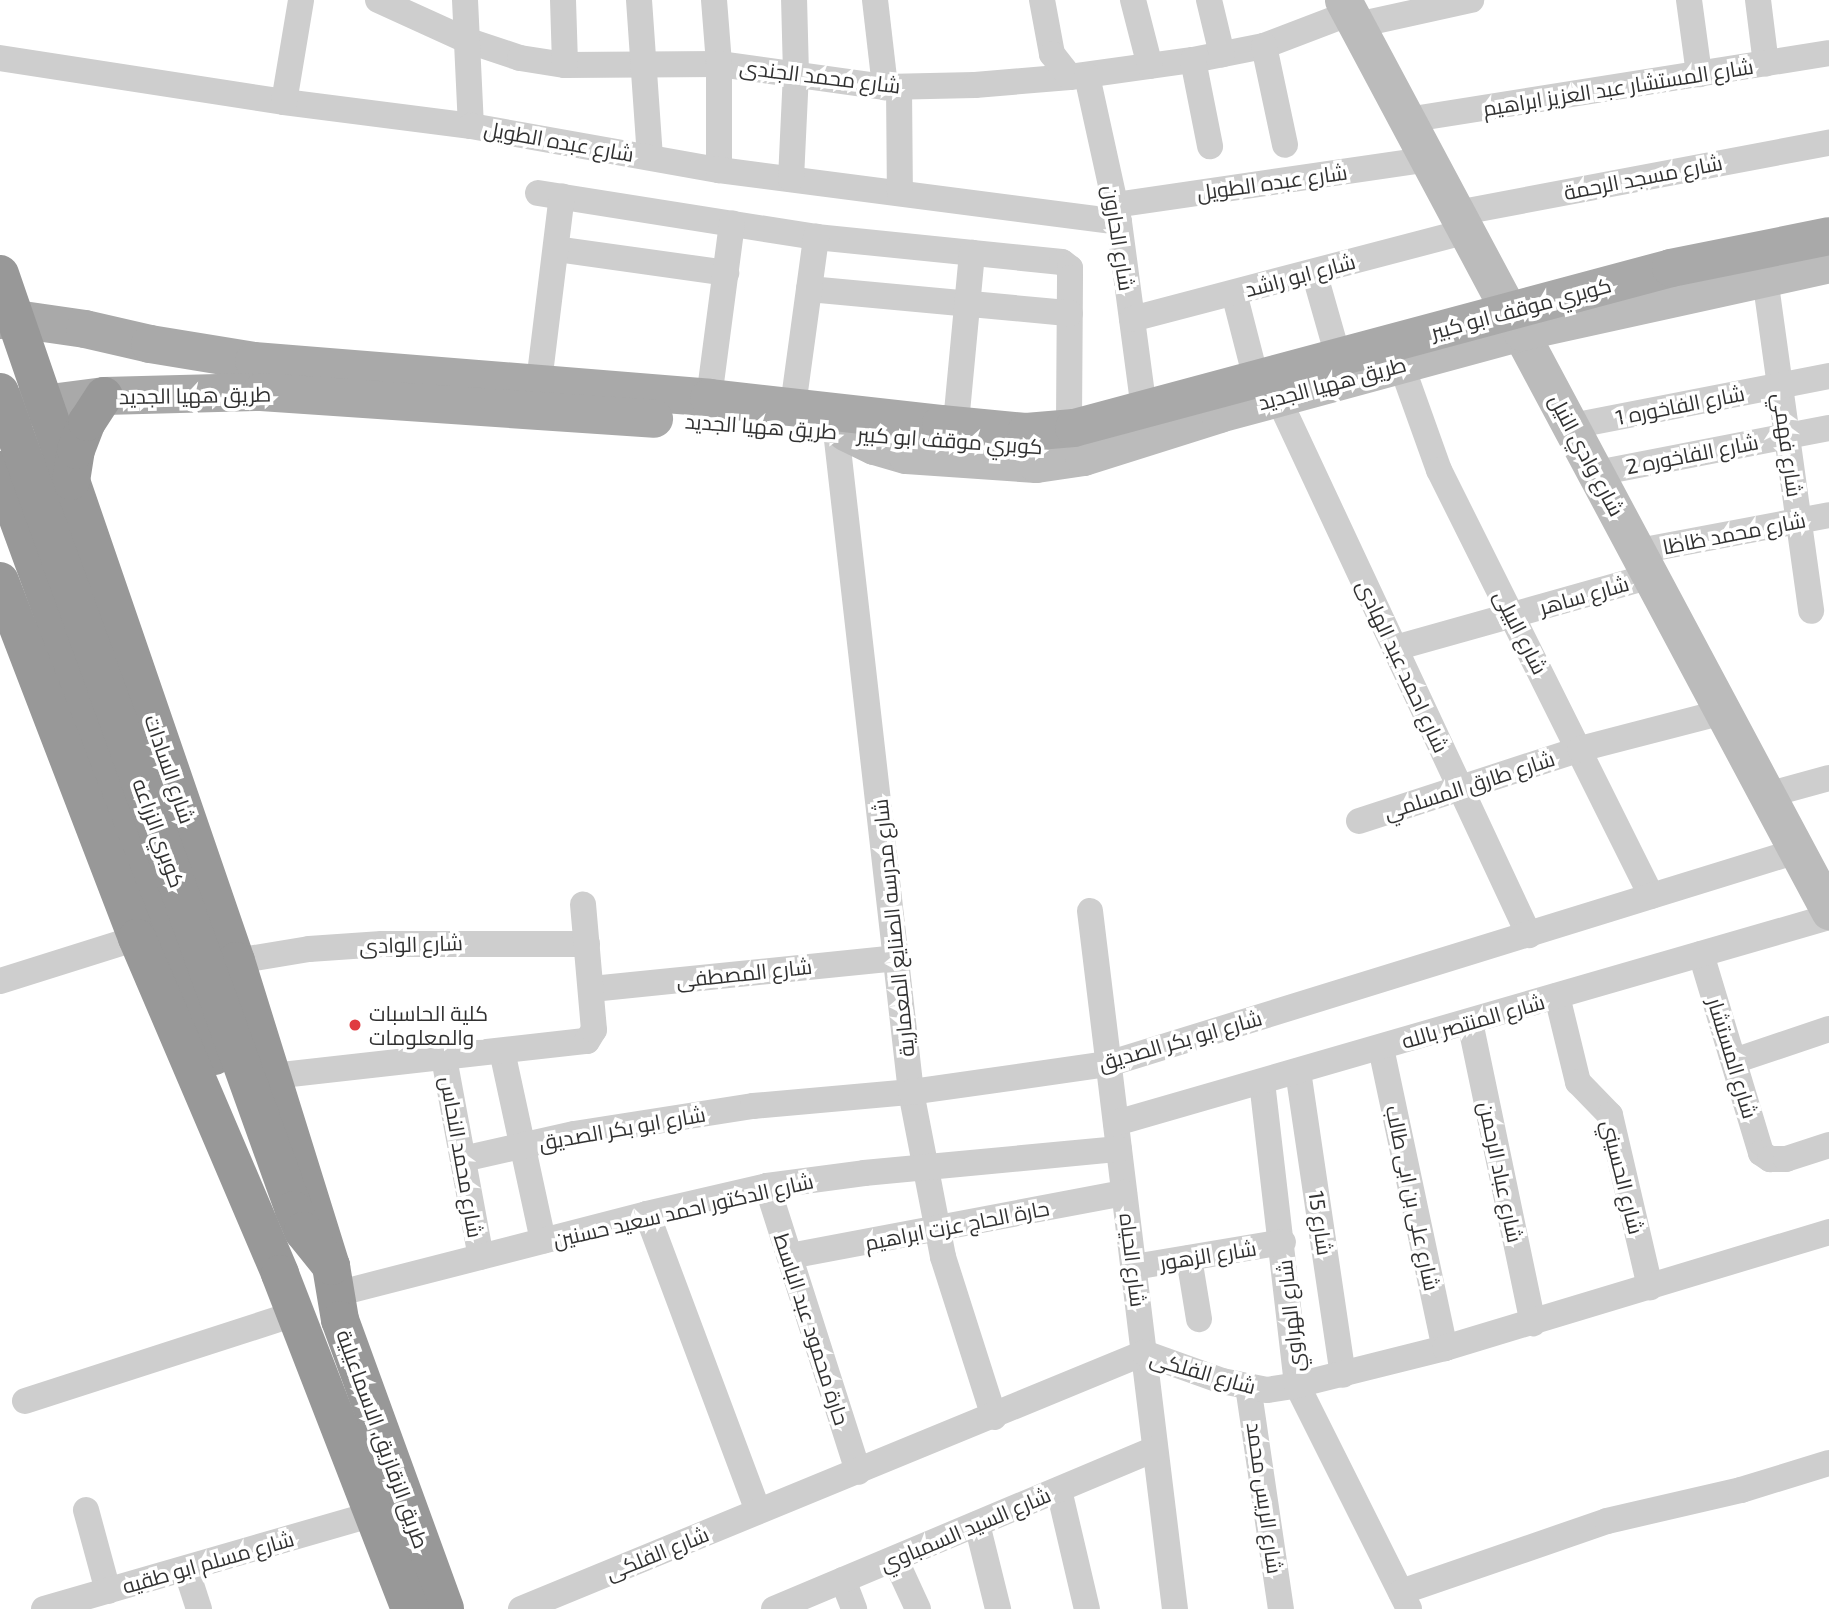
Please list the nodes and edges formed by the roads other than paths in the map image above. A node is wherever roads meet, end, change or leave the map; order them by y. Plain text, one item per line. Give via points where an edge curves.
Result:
1 (301, 0) edge
2 (378, 0) edge
3 (465, 0) edge
4 (563, 0) edge
5 (639, 0) edge
6 (714, 0) edge
7 (794, 0) edge
8 (875, 0) edge
9 (1042, 0) edge
10 (1133, 0) edge
11 (1209, 0) edge
12 (1471, 0) edge
13 (1689, 0) edge
14 (1758, 0) edge
15 (1350, 13) edge
16 (466, 40) junction
17 (1264, 46) junction
18 (1829, 53) edge
19 (1222, 54) junction
20 (0, 58) edge
21 (1193, 60) junction
22 (644, 63) junction
23 (719, 64) junction
24 (1766, 64) junction
25 (565, 65) junction
26 (1150, 66) junction
27 (796, 74) junction
28 (1699, 74) junction
29 (1079, 76) junction
30 (892, 87) junction
31 (284, 102) junction
32 (1407, 120) junction
33 (471, 126) junction
34 (1829, 142) edge
35 (1285, 145) dead end
36 (1210, 146) dead end
37 (650, 157) junction
38 (1429, 159) junction
39 (719, 170) junction
40 (791, 179) junction
41 (900, 192) junction
42 (1117, 213) junction
43 (1462, 222) junction
44 (732, 224) junction
45 (1829, 225) edge
46 (1829, 236) edge
47 (816, 237) junction
48 (556, 249) junction
49 (972, 253) junction
50 (1829, 254) edge
51 (1829, 264) edge
52 (1314, 272) junction
53 (726, 273) junction
54 (0, 274) edge
55 (1765, 278) junction
56 (808, 289) junction
57 (1234, 293) junction
58 (967, 304) junction
59 (1070, 313) junction
60 (1513, 317) junction
61 (1132, 319) junction
62 (8, 320) edge
63 (1336, 349) junction
64 (1401, 365) junction
65 (1254, 371) junction
66 (1829, 376) edge
67 (539, 382) junction
68 (1780, 386) junction
69 (0, 392) edge
70 (104, 396) junction
71 (709, 398) junction
72 (1279, 398) junction
73 (1143, 401) junction
74 (44, 403) junction
75 (793, 406) junction
76 (0, 410) edge
77 (1069, 416) junction
78 (841, 425) junction
79 (947, 426) junction
80 (1572, 426) junction
81 (1829, 428) edge
82 (1787, 436) junction
83 (0, 470) edge
84 (1597, 473) junction
85 (71, 481) junction
86 (1829, 515) edge
87 (1799, 521) junction
88 (1645, 564) junction
89 (2, 592) edge
90 (1811, 611) dead end
91 (1513, 615) junction
92 (1395, 648) junction
93 (1723, 712) junction
94 (1580, 749) junction
95 (1829, 778) edge
96 (1460, 788) junction
97 (1767, 795) junction
98 (1359, 821) dead end
99 (1812, 866) edge
100 (1651, 897) junction
101 (583, 904) dead end
102 (1090, 911) dead end
103 (1829, 911) edge
104 (1829, 917) edge
105 (1529, 934) junction
106 (137, 938) junction
107 (587, 944) junction
108 (1701, 954) junction
109 (897, 958) junction
110 (236, 961) junction
111 (0, 981) edge
112 (592, 989) junction
113 (1557, 996) junction
114 (1470, 1022) junction
115 (1829, 1029) edge
116 (1381, 1048) junction
117 (502, 1051) junction
118 (444, 1058) junction
119 (1734, 1061) junction
120 (1108, 1063) junction
121 (1298, 1071) junction
122 (272, 1076) junction
123 (1262, 1082) junction
124 (911, 1092) junction
125 (1116, 1123) junction
126 (523, 1145) junction
127 (1829, 1145) edge
128 (1119, 1149) junction
129 (463, 1159) junction
130 (924, 1167) junction
131 (767, 1186) junction
132 (1124, 1193) junction
133 (647, 1214) junction
134 (935, 1228) junction
135 (1829, 1232) edge
136 (543, 1241) junction
137 (1283, 1242) junction
138 (790, 1256) junction
139 (481, 1257) junction
140 (1189, 1258) junction
141 (1133, 1267) junction
142 (280, 1274) junction
143 (334, 1280) junction
144 (1650, 1287) junction
145 (295, 1314) junction
146 (1199, 1319) dead end
147 (1533, 1322) junction
148 (1445, 1348) junction
149 (1144, 1353) junction
150 (1343, 1375) junction
151 (1297, 1385) junction
152 (1248, 1386) junction
153 (25, 1401) dead end
154 (994, 1417) junction
155 (1156, 1449) junction
156 (1829, 1463) edge
157 (858, 1472) junction
158 (1059, 1490) junction
159 (86, 1510) dead end
160 (758, 1511) junction
161 (373, 1514) junction
162 (977, 1524) junction
163 (895, 1559) junction
164 (186, 1569) junction
165 (843, 1580) junction
166 (108, 1591) junction
167 (1405, 1600) edge
168 (44, 1609) edge
169 (199, 1609) edge
170 (410, 1609) edge
171 (445, 1609) edge
172 (521, 1609) edge
173 (774, 1609) edge
174 (854, 1609) edge
175 (918, 1609) edge
176 (998, 1609) edge
177 (1087, 1609) edge
178 (1175, 1609) edge
179 (1281, 1609) edge

1 - 31 street
2 - 16 street, شارع محمد الجندى
3 - 16 street
4 - 25 street
5 - 22 street
6 - 23 street
7 - 27 street
8 - 30 street
9 - 29 street via 1052,54
10 - 26 street
11 - 19 street
12 - 15 street, شارع محمد الجندى
13 - 28 street
14 - 24 street
15 - 17 street, شارع محمد الجندى
15 - 32 street, شارع وادي النيل
16 - 25 street, شارع محمد الجندى via 520,58
16 - 33 street
17 - 19 street, شارع محمد الجندى
17 - 35 street
18 - 24 street, شارع المستشار عبد العزيز ابراهيم
19 - 21 street, شارع محمد الجندى
20 - 31 street, شارع عبده الطويل
21 - 26 street, شارع محمد الجندى
21 - 36 street
22 - 23 street, شارع محمد الجندى
22 - 25 street, شارع محمد الجندى
22 - 37 street
23 - 27 street, شارع محمد الجندى
23 - 39 street
24 - 28 street, شارع المستشار عبد العزيز ابراهيم
26 - 29 street, شارع محمد الجندى
27 - 30 street, شارع محمد الجندى
27 - 40 street
28 - 32 street, شارع المستشار عبد العزيز ابراهيم
29 - 30 street, شارع محمد الجندى
29 - 42 street, شارع الحارون
30 - 41 street
31 - 33 street, شارع عبده الطويل
32 - 38 street, شارع وادي النيل
33 - 37 street, شارع عبده الطويل
34 - 43 street, شارع مسجد الرحمة
37 - 39 street, شارع عبده الطويل
38 - 42 street, شارع عبده الطويل
38 - 43 street, شارع وادي النيل
39 - 40 street, شارع عبده الطويل
40 - 41 street, شارع عبده الطويل
41 - 42 street, شارع عبده الطويل
42 - 61 street, شارع الحارون
43 - 52 street, شارع ابو راشد
43 - 60 street, شارع وادي النيل
44 - 47 street
44 - 48 street via 550,195
44 - 53 street
45 - 60 street, طريق ههيا الجديد via 1743,243
46 - 79 main road, كوبري موقف ابو كبير, bridge via 1671,268 1074,428 1026,432
47 - 49 street
47 - 56 street
48 - 53 street
48 - 67 street
49 - 58 street
49 - 59 street via 1062,262 1070,268
50 - 79 main road, كوبري موقف ابو كبير via 1674,286 1077,445 1027,449
51 - 55 street, طريق ههيا الجديد
52 - 57 street, شارع ابو راشد
52 - 63 street
53 - 71 street
54 - 62 highway, شارع السادات
55 - 60 street, طريق ههيا الجديد
55 - 68 street, شارع فهمي
56 - 58 street
56 - 75 street
57 - 61 street, شارع ابو راشد
57 - 65 street
58 - 59 street
58 - 79 street
59 - 77 street
60 - 63 street, طريق ههيا الجديد
60 - 64 street, طريق ههيا الجديد
60 - 80 street, شارع وادي النيل
61 - 73 street, شارع الحارون
62 - 67 main road, طريق ههيا الجديد via 254,360
62 - 74 highway, شارع السادات
63 - 65 street, طريق ههيا الجديد
64 - 72 street, طريق ههيا الجديد
64 - 91 street, شارع البيلى via 1439,470
65 - 73 street, طريق ههيا الجديد
66 - 68 street, شارع الفاخوره 1
67 - 71 main road, طريق ههيا الجديد
68 - 80 street, شارع الفاخوره 1
68 - 82 street, شارع فهمي
69 - 143 highway, كوبري الزراعه, bridge via 294,1210
70 - 74 main road, طريق ههيا الجديد
70 - 78 main road, طريق ههيا الجديد via 261,392
70 - 85 highway via 83,431
71 - 75 main road, طريق ههيا الجديد
72 - 78 street, طريق ههيا الجديد via 1083,457 1035,464 906,455 874,446
72 - 92 street, شارع احمد عبد الهادى
73 - 77 street, طريق ههيا الجديد
74 - 76 main road, طريق ههيا الجديد
74 - 85 highway, شارع السادات
75 - 78 main road, طريق ههيا الجديد
77 - 79 street, طريق ههيا الجديد
78 - 79 main road, كوبري موقف ابو كبير
78 - 109 street, شارع مدرسه الصنايع المعمارية
80 - 84 street, شارع وادي النيل
81 - 82 street, شارع الفاخوره 2
82 - 84 street, شارع الفاخوره 2
82 - 87 street, شارع فهمي
83 - 142 highway, كوبري الزراعه via 281,1240
84 - 88 street, شارع وادي النيل
85 - 110 highway, شارع السادات
86 - 87 street, شارع محمد ظاظا
87 - 88 street, شارع محمد ظاظا
87 - 90 street, شارع فهمي
88 - 91 street, شارع ساهر
88 - 93 street, شارع وادي النيل
89 - 106 highway
91 - 92 street, شارع ساهر
91 - 94 street, شارع البيلى
92 - 96 street, شارع احمد عبد الهادى
93 - 94 street, شارع طارق المسلمي
93 - 97 street, شارع وادي النيل
94 - 96 street, شارع طارق المسلمي
94 - 100 street, شارع البيلى
95 - 97 street
96 - 98 street, شارع طارق المسلمي
96 - 105 street, شارع احمد عبد الهادى
97 - 99 street, شارع وادي النيل
99 - 100 street, شارع ابو بكر الصديق
99 - 103 street, شارع وادي النيل
100 - 105 street, شارع ابو بكر الصديق
101 - 107 street
102 - 120 street, شارع الحياه
104 - 108 street, شارع المنتصر بالله
105 - 120 street, شارع ابو بكر الصديق
106 - 111 street
106 - 142 highway
107 - 110 street, شارع الوادى via 382,944
107 - 112 street
108 - 113 street, شارع المنتصر بالله
108 - 119 street, شارع المستشار
109 - 112 street, شارع المصطفى
109 - 124 street, شارع مدرسه الصنايع المعمارية
110 - 122 highway, شارع السادات
112 - 117 street via 594,1030 587,1041
113 - 114 street, شارع المنتصر بالله
113 - 144 street, شارع الحسيني via 1578,1082 1610,1115
114 - 116 street, شارع المنتصر بالله
114 - 147 street, شارع عباد الرحمن
115 - 119 street
116 - 121 street, شارع المنتصر بالله
116 - 148 street, شارع على بن ابى طالب
117 - 118 street
117 - 126 street
118 - 122 street
118 - 129 street, شارع محمد النحاس
119 - 127 street, شارع المستشار via 1761,1153 1770,1159 1786,1158
120 - 124 street, شارع ابو بكر الصديق
120 - 125 street, شارع الحياه
121 - 123 street, شارع المنتصر بالله
121 - 150 street, شارع 15
122 - 143 highway, شارع السادات
123 - 125 street, شارع المنتصر بالله
123 - 137 street, شارع الهراوي
124 - 126 street, شارع ابو بكر الصديق via 752,1106
124 - 130 street, شارع مدرسه الصنايع المعمارية
125 - 128 street, شارع الحياه
126 - 129 street, شارع ابو بكر الصديق
126 - 136 street
128 - 130 street, شارع الدكتور احمد سعيد حسنين
128 - 132 street, شارع الحياه
129 - 139 street, شارع محمد النحاس
130 - 131 street, شارع الدكتور احمد سعيد حسنين
130 - 134 street, شارع مدرسه الصنايع المعمارية
131 - 133 street, شارع الدكتور احمد سعيد حسنين
131 - 138 street, حارة محمود عبد الباسط
132 - 134 street, حارة الحاج عزت ابراهيم
132 - 141 street, شارع الحياه
133 - 136 street, شارع الدكتور احمد سعيد حسنين
133 - 160 street
134 - 138 street, حارة الحاج عزت ابراهيم
134 - 154 street, شارع مدرسه الصنايع المعمارية
135 - 144 street, شارع الفلكى
136 - 139 street, شارع الدكتور احمد سعيد حسنين
137 - 140 street, شارع الزهور
137 - 151 street, شارع الهراوي
138 - 157 street, حارة محمود عبد الباسط
139 - 143 street, شارع الدكتور احمد سعيد حسنين
140 - 141 street, شارع الزهور
140 - 146 street
141 - 149 street, شارع الحياه
142 - 145 highway, طريق الزقازيق, الاسماعيلية
143 - 171 highway, طريق الزقازيق, الاسماعيلية via 340,1320
144 - 147 street, شارع الفلكى
145 - 153 street
145 - 161 highway, طريق الزقازيق, الاسماعيلية
147 - 148 street, شارع الفلكى
148 - 150 street, شارع الفلكى
149 - 152 street, شارع الفلكى
149 - 154 street, شارع الفلكى
149 - 155 street, شارع الحياه
150 - 151 street, شارع الفلكى
151 - 152 street, شارع الفلكى via 1267,1390
151 - 167 street, شارع الهراوي
152 - 179 street, شارع الريس محمد
154 - 157 street, شارع الفلكى
155 - 158 street, شارع السيد السمباوي
155 - 178 street, شارع الحياه
156 - 167 street via 1741,1490 1606,1521
157 - 160 street, شارع الفلكى
158 - 162 street, شارع السيد السمباوي
158 - 177 street
159 - 166 street
160 - 172 street, شارع الفلكى
161 - 164 street, شارع مسلم ابو طقيه
161 - 170 highway, طريق الزقازيق, الاسماعيلية
162 - 163 street, شارع السيد السمباوي
162 - 176 street
163 - 165 street, شارع السيد السمباوي
163 - 175 street
164 - 166 street, شارع مسلم ابو طقيه
164 - 169 street
165 - 173 street, شارع السيد السمباوي
165 - 174 street
166 - 168 street, شارع مسلم ابو طقيه

